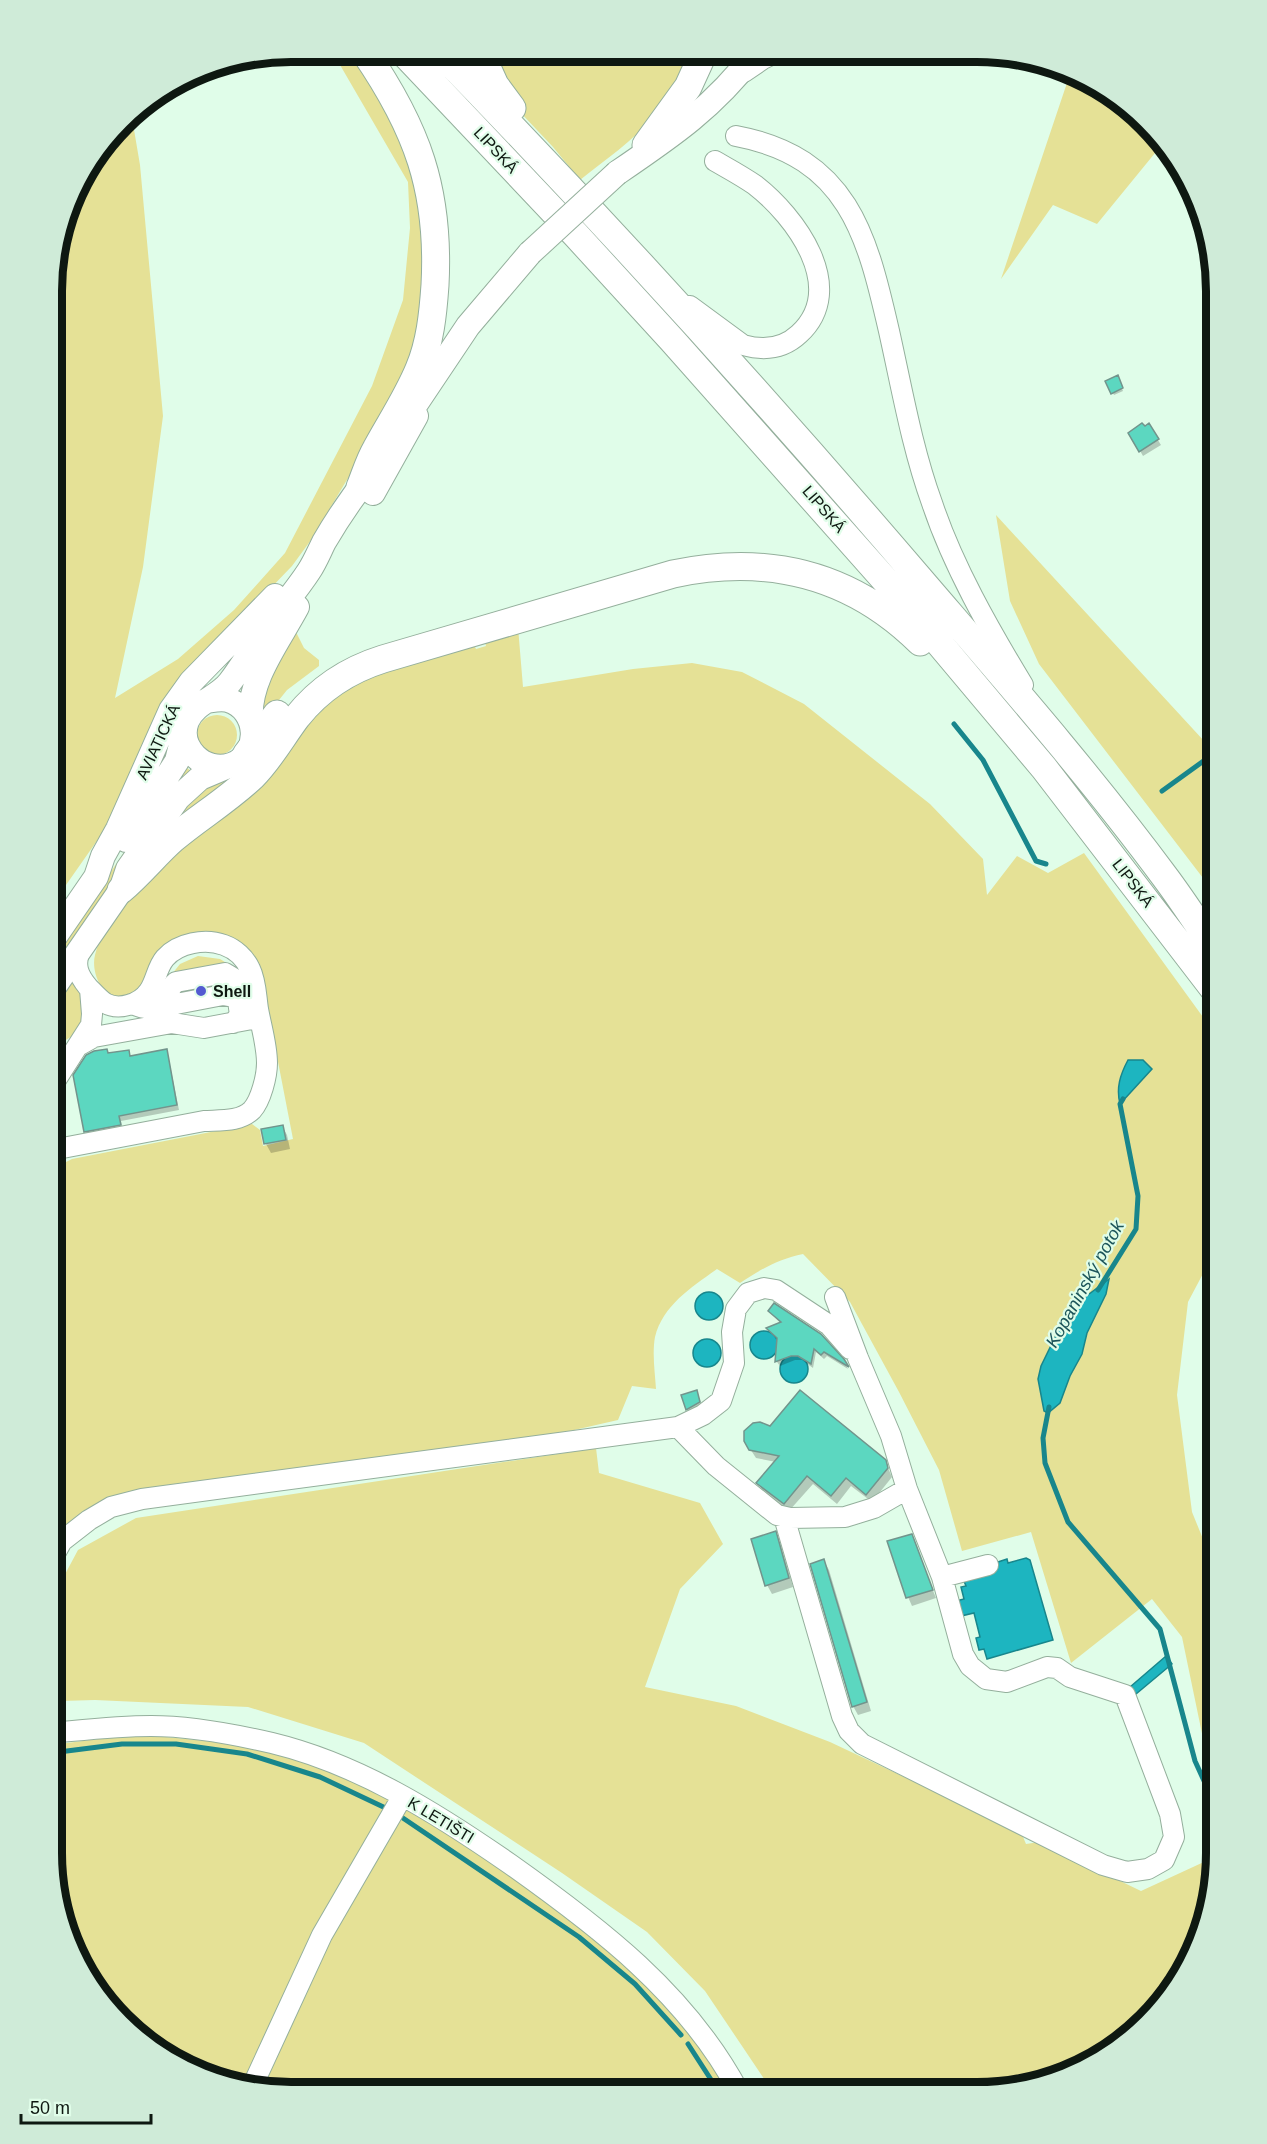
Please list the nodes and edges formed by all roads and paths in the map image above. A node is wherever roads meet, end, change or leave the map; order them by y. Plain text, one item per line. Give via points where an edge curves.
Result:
1 (371, 62) edge
2 (412, 62) edge
3 (449, 62) edge
4 (485, 62) edge
5 (699, 62) edge
6 (737, 64) edge
7 (736, 136) dead end
8 (646, 145) junction
9 (715, 161) dead end
10 (617, 173) junction
11 (566, 185) junction
12 (647, 273) junction
13 (434, 379) junction
14 (360, 487) junction
15 (325, 541) junction
16 (479, 632) junction
17 (206, 701) junction
18 (251, 721) junction
19 (185, 728) junction
20 (1054, 758) junction
21 (239, 760) junction
22 (96, 877) junction
23 (121, 890) junction
24 (62, 926) edge
25 (1206, 936) edge
26 (80, 950) junction
27 (62, 976) edge
28 (1206, 978) edge
29 (90, 988) junction
30 (131, 1004) junction
31 (258, 1009) junction
32 (233, 1023) junction
33 (78, 1046) junction
34 (62, 1071) edge
35 (62, 1148) edge
36 (835, 1297) dead end
37 (858, 1358) junction
38 (678, 1426) junction
39 (907, 1489) junction
40 (784, 1517) junction
41 (62, 1541) edge
42 (988, 1565) dead end
43 (942, 1577) junction
44 (62, 1732) edge
45 (402, 1797) junction
46 (255, 2080) edge
47 (735, 2082) edge

1 - 14 highway via 417,144 430,189 436,255 426,348
2 - 20 highway, LIPSKÁ via 736,410 900,597
3 - 11 highway, LIPSKÁ
4 - 11 highway via 495,85
5 - 8 highway via 688,87
6 - 8 main road
6 - 10 main road via 707,108
7 - 20 street via 775,146 805,162 840,195 856,221 875,274 916,452 940,525
8 - 10 main road
9 - 12 street via 767,196 805,242 819,282 819,298 809,322 793,339 778,346 743,345
10 - 13 main road, bridge via 530,253 468,326
11 - 12 highway, LIPSKÁ
12 - 20 highway, LIPSKÁ via 858,508
13 - 14 main road
13 - 18 main road via 379,482 305,594 257,680
14 - 15 main road
15 - 17 main road via 310,569 229,683
15 - 22 main road, AVIATICKÁ via 181,695 160,732
16 - 20 highway via 693,570 741,566 787,570 842,588 888,614 920,642 1007,742
16 - 21 highway via 422,636 333,665 289,699
16 - 23 highway via 363,665 332,683 297,717 254,775 170,841
17 - 18 main road via 227,700 239,705
17 - 19 main road via 192,712
18 - 21 main road via 254,736
19 - 21 main road via 188,747 202,763 212,766
19 - 22 main road via 181,750 168,777 113,859
20 - 25 highway, LIPSKÁ via 1165,877
20 - 28 highway, LIPSKÁ
21 - 23 main road via 200,777 178,798 128,869
22 - 24 main road, AVIATICKÁ
23 - 26 main road
26 - 27 main road
26 - 29 street via 77,971
29 - 30 street via 102,1002
29 - 33 street via 91,1025
30 - 31 street via 149,992 165,958 182,946 208,942 224,945 245,960
30 - 32 street via 154,1008 162,1004 176,982 229,974 235,980 239,1002 240,1015
31 - 32 street via 255,1018
31 - 35 street via 267,1064 258,1099 245,1115
32 - 33 street via 204,1028 172,1023 94,1037
33 - 34 street
36 - 37 street
37 - 38 street via 829,1325 776,1290 764,1288 748,1293 736,1309 732,1332 734,1363 721,1401 703,1415
37 - 39 street via 891,1436
38 - 40 street via 716,1466
38 - 41 street via 142,1499 111,1507
39 - 40 street via 874,1508 845,1517
39 - 43 street
40 - 43 street via 842,1716 849,1731 862,1744 1103,1865 1127,1872 1148,1869 1164,1860 1173,1838 1170,1814 1125,1695 1070,1677 1057,1668 1047,1667 1007,1682 986,1679 963,1654
42 - 43 street
44 - 45 street, K LETIŠTI via 153,1726 233,1734 312,1755
45 - 46 street via 322,1935
45 - 47 street, K LETIŠTI via 568,1905 634,1959 698,2028

